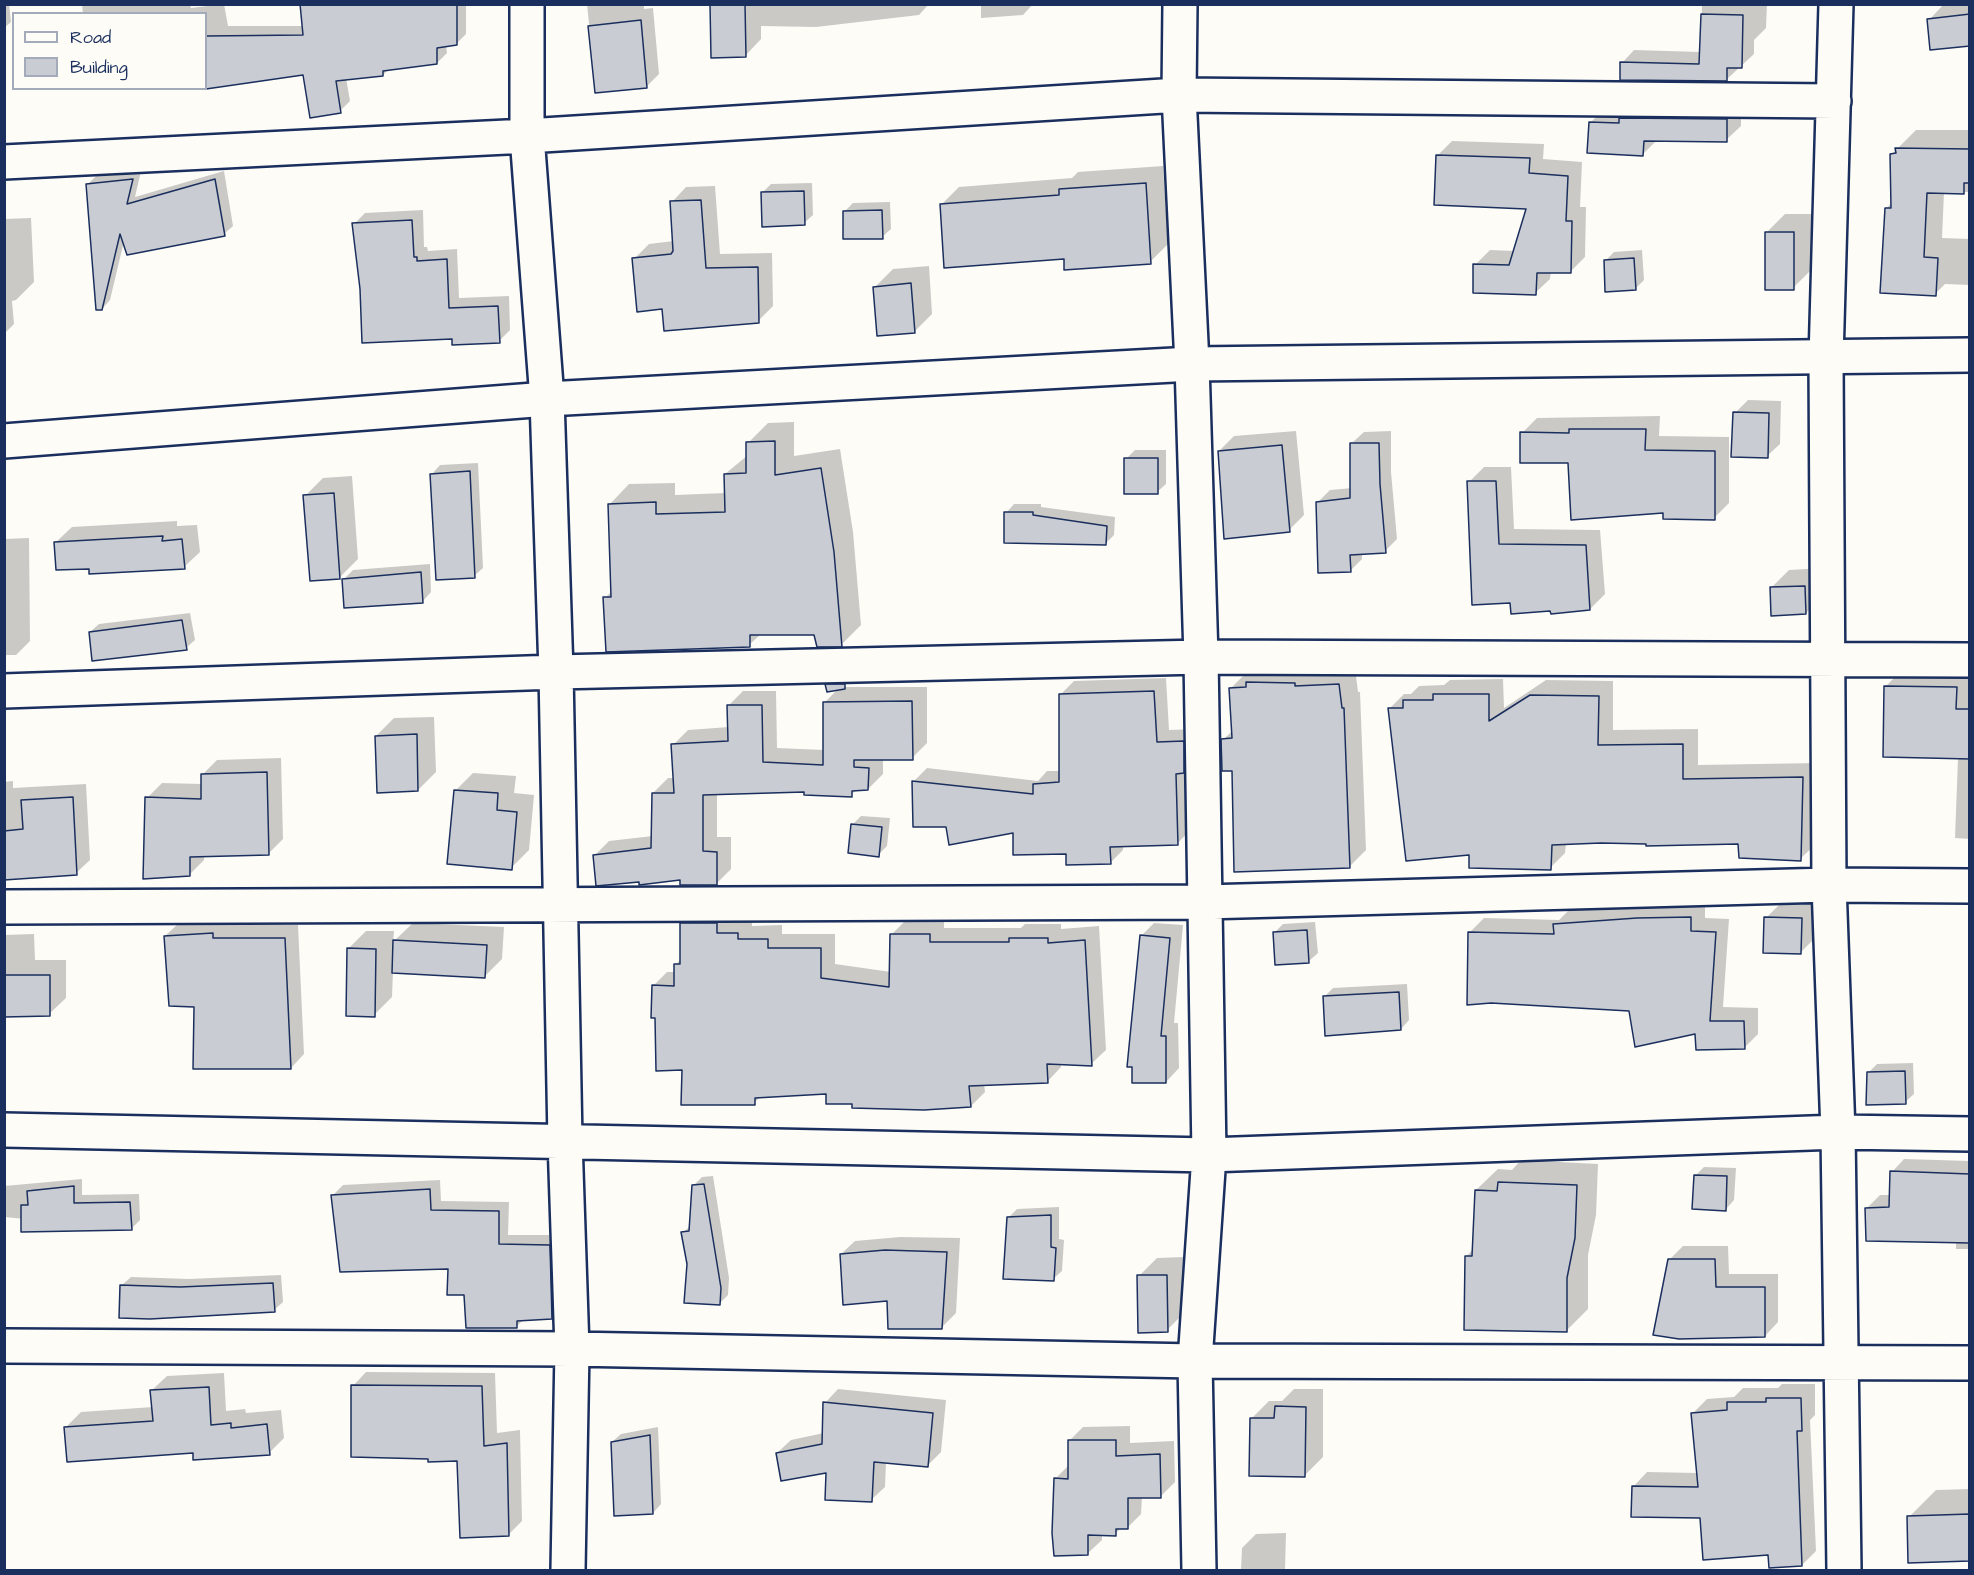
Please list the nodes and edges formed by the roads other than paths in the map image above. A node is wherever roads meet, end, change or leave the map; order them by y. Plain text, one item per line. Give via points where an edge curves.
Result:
1 (527, 4) edge
2 (1180, 4) edge
3 (1836, 4) edge
4 (1179, 95) junction
5 (1834, 101) junction
6 (527, 136) junction
7 (4, 162) edge
8 (1970, 355) edge
9 (1826, 359) junction
10 (1192, 364) junction
11 (547, 399) junction
12 (4, 441) edge
13 (1201, 657) junction
14 (1828, 660) junction
15 (1970, 660) edge
16 (556, 672) junction
17 (4, 691) edge
18 (1829, 885) junction
19 (1970, 886) edge
20 (1204, 902) junction
21 (561, 904) junction
22 (4, 907) edge
23 (4, 1130) edge
24 (1838, 1132) junction
25 (1970, 1134) edge
26 (565, 1140) junction
27 (1209, 1155) junction
28 (4, 1346) edge
29 (572, 1349) junction
30 (1195, 1361) junction
31 (1840, 1363) junction
32 (1970, 1363) edge
33 (568, 1570) edge
34 (1199, 1570) edge
35 (1844, 1570) edge

1 - 6 street
2 - 4 street
3 - 5 street
4 - 5 street
4 - 6 street
4 - 10 street
5 - 9 street
6 - 7 street
6 - 11 street
8 - 9 street
9 - 10 street
9 - 14 street
10 - 11 street
10 - 13 street
11 - 12 street
11 - 16 street
13 - 14 street
13 - 16 street
13 - 20 street
14 - 15 street
14 - 18 street
16 - 17 street
16 - 21 street
18 - 19 street
18 - 20 street
18 - 24 street
20 - 21 street
20 - 27 street
21 - 22 street
21 - 26 street
23 - 26 street
24 - 25 street
24 - 27 street
24 - 31 street
26 - 27 street
26 - 29 street
27 - 30 street
28 - 29 street
29 - 30 street
29 - 33 street
30 - 31 street
30 - 34 street
31 - 32 street
31 - 35 street

